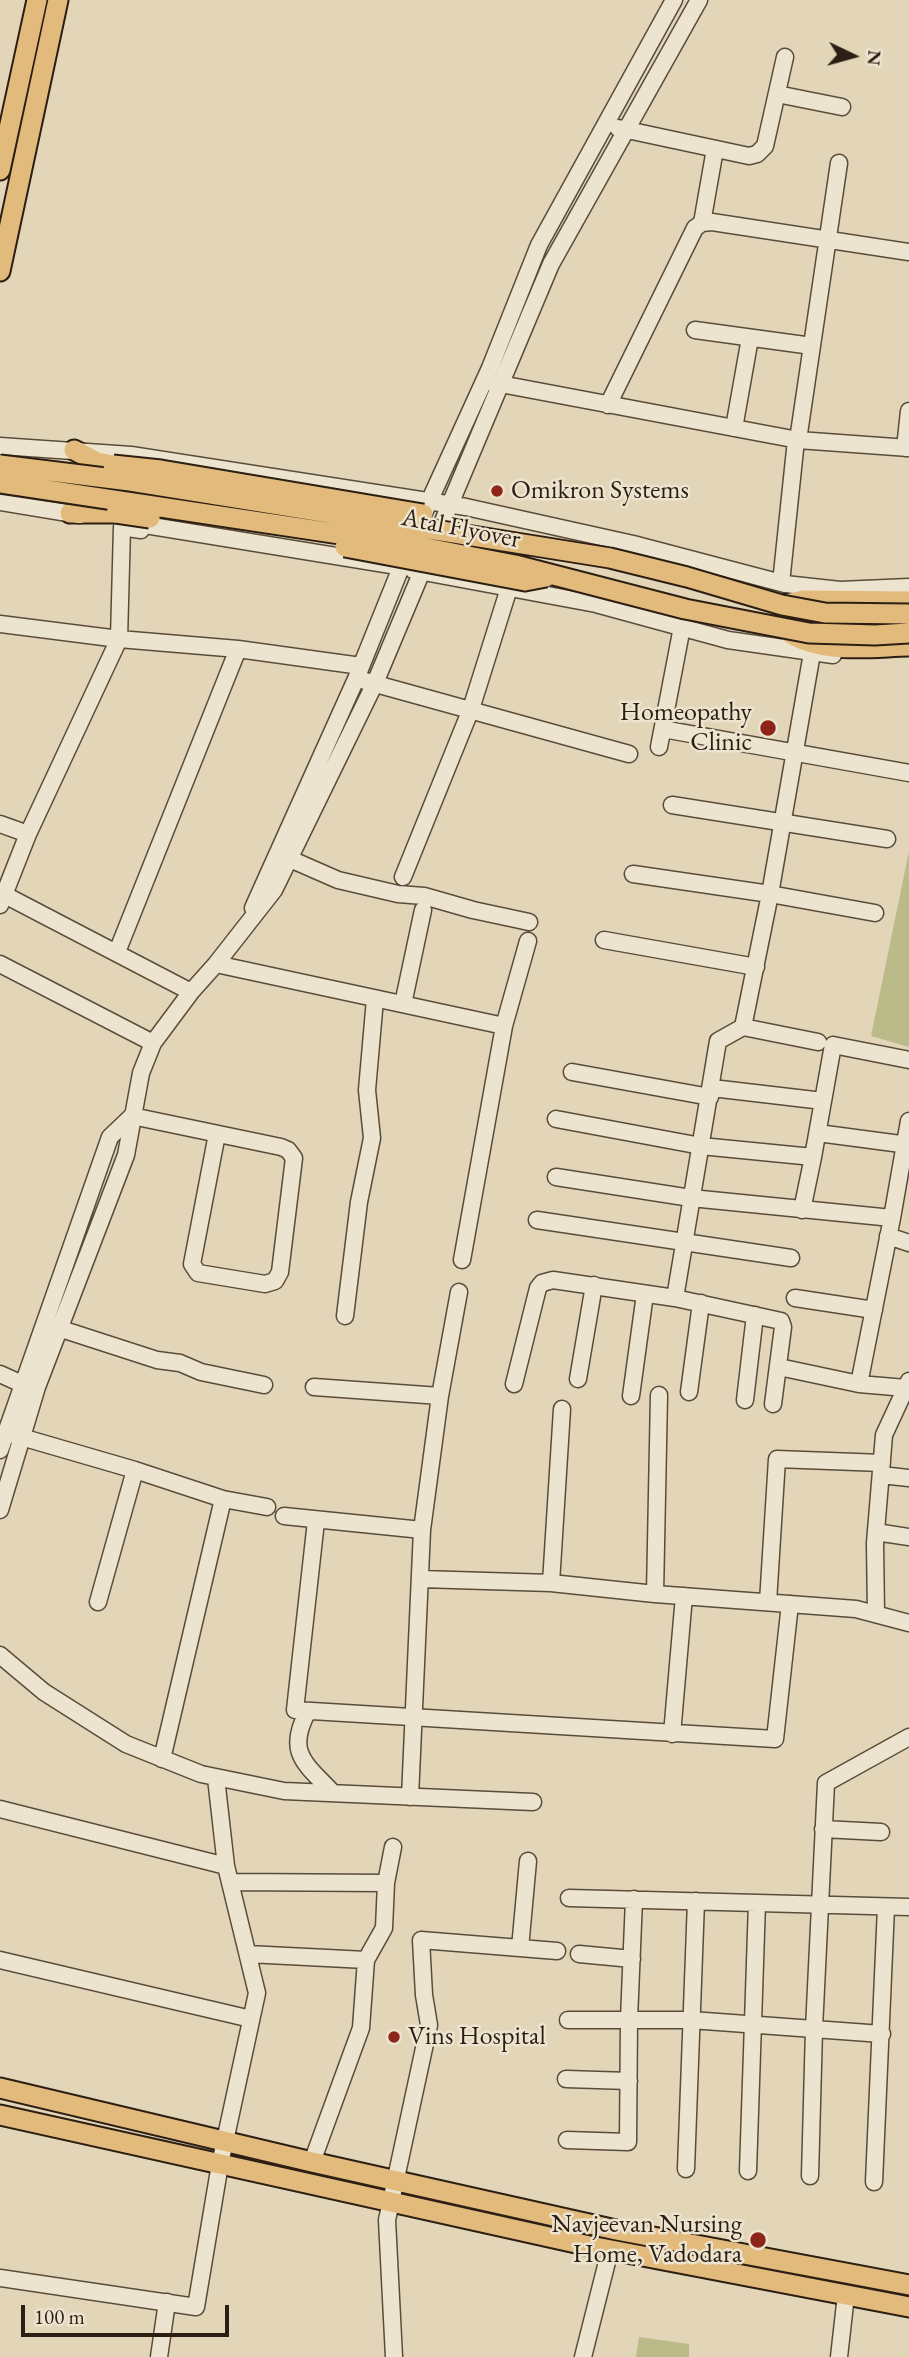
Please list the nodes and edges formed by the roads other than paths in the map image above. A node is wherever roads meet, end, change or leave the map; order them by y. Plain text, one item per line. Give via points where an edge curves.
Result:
1 (37, 0) edge
2 (58, 0) edge
3 (674, 0) edge
4 (699, 0) edge
5 (785, 57) dead end
6 (777, 94) junction
7 (842, 107) dead end
8 (604, 125) junction
9 (627, 130) junction
10 (715, 149) junction
11 (839, 163) dead end
12 (0, 170) edge
13 (702, 223) junction
14 (827, 239) junction
15 (909, 252) edge
16 (0, 271) edge
17 (695, 330) dead end
18 (750, 338) junction
19 (812, 346) junction
20 (491, 382) junction
21 (608, 405) junction
22 (909, 411) edge
23 (734, 428) junction
24 (797, 440) junction
25 (0, 446) edge
26 (907, 448) edge
27 (74, 450) junction
28 (0, 465) edge
29 (0, 483) edge
30 (430, 501) junction
31 (0, 502) edge
32 (449, 504) junction
33 (70, 513) junction
34 (550, 547) junction
35 (400, 569) junction
36 (421, 571) junction
37 (554, 575) junction
38 (781, 583) junction
39 (909, 587) edge
40 (509, 588) junction
41 (909, 601) edge
42 (782, 606) junction
43 (909, 614) edge
44 (0, 624) edge
45 (682, 627) junction
46 (783, 628) junction
47 (909, 633) edge
48 (119, 639) junction
49 (909, 646) edge
50 (238, 649) junction
51 (812, 653) junction
52 (909, 655) edge
53 (359, 672) junction
54 (375, 683) junction
55 (471, 709) junction
56 (663, 729) junction
57 (659, 747) dead end
58 (794, 751) junction
59 (629, 754) dead end
60 (909, 773) edge
61 (673, 805) dead end
62 (782, 821) junction
63 (0, 824) edge
64 (28, 834) junction
65 (887, 839) dead end
66 (290, 859) junction
67 (633, 874) dead end
68 (403, 877) dead end
69 (771, 894) junction
70 (2, 900) edge
71 (423, 910) dead end
72 (875, 913) dead end
73 (529, 922) dead end
74 (246, 924) junction
75 (604, 940) dead end
76 (528, 942) dead end
77 (117, 952) junction
78 (0, 964) edge
79 (216, 964) junction
80 (756, 967) junction
81 (191, 992) junction
82 (375, 999) junction
83 (403, 1003) junction
84 (504, 1026) junction
85 (743, 1027) junction
86 (818, 1042) dead end
87 (153, 1043) junction
88 (909, 1060) edge
89 (572, 1072) dead end
90 (711, 1093) junction
91 (823, 1101) junction
92 (132, 1115) junction
93 (556, 1119) dead end
94 (909, 1121) edge
95 (818, 1133) junction
96 (217, 1134) junction
97 (907, 1145) edge
98 (701, 1146) junction
99 (813, 1157) junction
100 (556, 1177) dead end
101 (691, 1198) junction
102 (802, 1210) junction
103 (892, 1218) junction
104 (537, 1220) dead end
105 (888, 1236) junction
106 (684, 1244) junction
107 (909, 1244) edge
108 (791, 1258) dead end
109 (462, 1260) dead end
110 (594, 1285) junction
111 (459, 1292) dead end
112 (645, 1294) junction
113 (675, 1298) junction
114 (795, 1298) dead end
115 (701, 1303) junction
116 (874, 1310) junction
117 (755, 1315) junction
118 (345, 1316) dead end
119 (51, 1326) junction
120 (779, 1367) junction
121 (0, 1374) edge
122 (578, 1379) dead end
123 (22, 1384) junction
124 (514, 1384) dead end
125 (859, 1384) junction
126 (264, 1385) dead end
127 (907, 1385) edge
128 (314, 1387) dead end
129 (689, 1392) dead end
130 (659, 1395) dead end
131 (440, 1396) junction
132 (631, 1396) dead end
133 (744, 1400) dead end
134 (773, 1404) dead end
135 (562, 1409) dead end
136 (13, 1435) junction
137 (0, 1450) edge
138 (881, 1469) junction
139 (135, 1470) junction
140 (909, 1478) edge
141 (223, 1499) junction
142 (267, 1507) dead end
143 (0, 1510) edge
144 (284, 1516) dead end
145 (317, 1521) junction
146 (422, 1530) junction
147 (876, 1532) junction
148 (909, 1537) edge
149 (421, 1579) junction
150 (551, 1583) junction
151 (655, 1594) junction
152 (684, 1596) junction
153 (99, 1602) dead end
154 (768, 1602) junction
155 (790, 1604) junction
156 (876, 1614) junction
157 (909, 1623) edge
158 (0, 1655) edge
159 (308, 1711) junction
160 (414, 1719) junction
161 (672, 1734) junction
162 (909, 1737) edge
163 (162, 1759) junction
164 (216, 1778) junction
165 (332, 1793) junction
166 (411, 1797) junction
167 (533, 1802) dead end
168 (0, 1809) edge
169 (823, 1829) junction
170 (881, 1832) dead end
171 (393, 1847) dead end
172 (528, 1861) dead end
173 (226, 1866) junction
174 (230, 1882) junction
175 (386, 1883) junction
176 (569, 1898) dead end
177 (634, 1899) junction
178 (696, 1901) junction
179 (757, 1903) junction
180 (819, 1905) junction
181 (886, 1907) junction
182 (909, 1907) edge
183 (520, 1948) junction
184 (557, 1951) dead end
185 (247, 1954) junction
186 (579, 1954) dead end
187 (632, 1959) junction
188 (0, 1960) edge
189 (366, 1960) junction
190 (251, 2019) junction
191 (568, 2020) dead end
192 (629, 2020) junction
193 (691, 2020) junction
194 (752, 2025) junction
195 (814, 2029) junction
196 (882, 2034) junction
197 (566, 2079) dead end
198 (629, 2081) junction
199 (0, 2088) edge
200 (0, 2115) edge
201 (566, 2140) dead end
202 (225, 2142) junction
203 (312, 2162) junction
204 (220, 2164) junction
205 (685, 2169) dead end
206 (748, 2171) dead end
207 (810, 2176) dead end
208 (397, 2180) junction
209 (874, 2182) dead end
210 (390, 2203) junction
211 (610, 2250) junction
212 (0, 2278) edge
213 (909, 2285) edge
214 (846, 2295) junction
215 (167, 2302) junction
216 (909, 2307) edge
217 (159, 2357) edge
218 (394, 2357) edge
219 (583, 2357) edge
220 (839, 2357) edge

1 - 12 main road
2 - 16 main road
3 - 8 street
4 - 9 street
5 - 6 street
6 - 7 street
6 - 10 street via 762,151 749,156
8 - 9 street
8 - 20 street via 539,244
9 - 10 street
9 - 20 street via 556,253
10 - 13 street
11 - 14 street
13 - 14 street
13 - 21 street via 695,228
14 - 15 street
14 - 19 street
17 - 18 street
18 - 19 street
18 - 23 street
19 - 24 street
20 - 21 street
20 - 30 street
20 - 32 street
21 - 23 street
22 - 26 street
23 - 24 street
24 - 26 street
24 - 38 street
25 - 27 street
27 - 30 street
27 - 34 main road, bridge via 113,465 472,523 537,537
28 - 34 main road, Atal Flyover, bridge
29 - 37 main road, Atal Flyover, bridge via 406,544
30 - 32 street
30 - 35 street
31 - 33 street
32 - 36 street
32 - 38 street via 633,544
33 - 35 street
33 - 37 main road, bridge via 116,513 307,539 525,582
34 - 42 main road, Atal Flyover, bridge via 687,577
35 - 36 street
35 - 48 street via 122,527
35 - 53 street
36 - 40 street
36 - 54 street
37 - 46 main road, Atal Flyover, bridge via 685,609
38 - 39 street via 840,590
40 - 45 street via 596,604
40 - 55 street
41 - 42 main road via 803,600
42 - 43 main road, Atal Flyover, bridge via 825,613
44 - 48 street
45 - 51 street via 728,640
45 - 56 street
46 - 47 main road, Atal Flyover, bridge via 809,633
46 - 49 main road via 814,645
48 - 50 street
48 - 64 street
50 - 53 street
50 - 77 street
51 - 52 street
51 - 58 street
53 - 54 street
53 - 74 street
54 - 55 street
54 - 66 street
55 - 59 street
55 - 68 street
56 - 57 street
56 - 58 street
58 - 60 street
58 - 62 street
61 - 62 street
62 - 65 street
62 - 69 street
63 - 64 street
64 - 70 street
66 - 73 street via 338,880
66 - 74 street via 272,895
67 - 69 street
69 - 72 street
69 - 80 street
70 - 77 street
71 - 83 street
74 - 79 street
75 - 80 street
76 - 84 street
77 - 81 street
78 - 87 street
79 - 81 street
79 - 82 street
80 - 85 street
81 - 87 street
82 - 83 street
82 - 118 street via 367,1090 372,1138
83 - 84 street
84 - 109 street
85 - 86 street
85 - 90 street via 718,1041
87 - 92 street
88 - 91 street via 833,1045
89 - 90 street
90 - 91 street
90 - 98 street
91 - 95 street
92 - 96 street
92 - 119 street via 126,1154
93 - 98 street
94 - 97 street
95 - 97 street
95 - 99 street
96 - 96 street via 281,1147 294,1158 280,1272 275,1281 265,1284 198,1273 192,1264
97 - 103 street
98 - 99 street
98 - 101 street
99 - 102 street
100 - 101 street
101 - 102 street
101 - 106 street
102 - 103 street
103 - 105 street
104 - 106 street
105 - 107 street
105 - 116 street
106 - 108 street
106 - 113 street
110 - 112 street
110 - 122 street
110 - 124 street via 548,1280 538,1288
111 - 131 street
112 - 113 street
112 - 132 street
113 - 115 street
114 - 116 street
115 - 117 street
115 - 129 street
116 - 125 street
117 - 120 street via 782,1323
117 - 133 street
119 - 123 street
119 - 126 street via 156,1360
119 - 136 street
120 - 125 street
120 - 134 street
121 - 123 street
123 - 136 street
125 - 127 street
127 - 138 street via 884,1435
128 - 131 street
130 - 151 street
131 - 146 street
135 - 150 street
136 - 137 street
136 - 139 street
136 - 143 street
138 - 140 street
138 - 147 street
138 - 154 street via 777,1459
139 - 141 street
139 - 153 street
141 - 142 street
141 - 163 street
144 - 145 street
145 - 146 street
145 - 159 street via 295,1710
146 - 149 street
147 - 148 street
147 - 156 street
149 - 150 street
149 - 160 street
150 - 151 street
151 - 152 street
152 - 154 street
152 - 161 street
154 - 155 street
155 - 156 street
155 - 161 street via 775,1740
156 - 157 street
158 - 163 street via 44,1692 126,1744
159 - 160 street
159 - 165 street via 297,1745 300,1757
160 - 161 street
160 - 166 street
162 - 169 street via 826,1783
163 - 164 street
164 - 165 street via 284,1791
164 - 173 street
165 - 166 street
166 - 167 street
168 - 173 street
169 - 170 street
169 - 180 street
171 - 175 street
172 - 183 street
173 - 174 street
174 - 175 street
174 - 185 street
175 - 189 street via 384,1928
176 - 177 street
177 - 178 street
177 - 187 street
178 - 179 street
178 - 193 street
179 - 180 street
179 - 194 street
180 - 181 street
180 - 195 street
181 - 182 street
181 - 196 street
183 - 184 street
183 - 208 street via 421,1940 429,2025
185 - 189 street
185 - 190 street via 257,1993
186 - 187 street
187 - 192 street
188 - 190 street
189 - 203 street via 361,2028
190 - 202 street
191 - 192 street
192 - 193 street
192 - 198 street
193 - 194 street
193 - 205 street
194 - 195 street
194 - 206 street
195 - 196 street
195 - 207 street
196 - 209 street
197 - 198 street
198 - 201 street via 628,2141
199 - 202 main road
200 - 204 main road
202 - 203 main road
202 - 204 street
203 - 208 main road
204 - 210 main road
204 - 215 street via 196,2306
208 - 210 street
208 - 213 main road via 616,2230
210 - 211 main road
210 - 218 street
211 - 214 main road
211 - 219 street
212 - 215 street
214 - 216 main road
214 - 220 street
215 - 217 street

